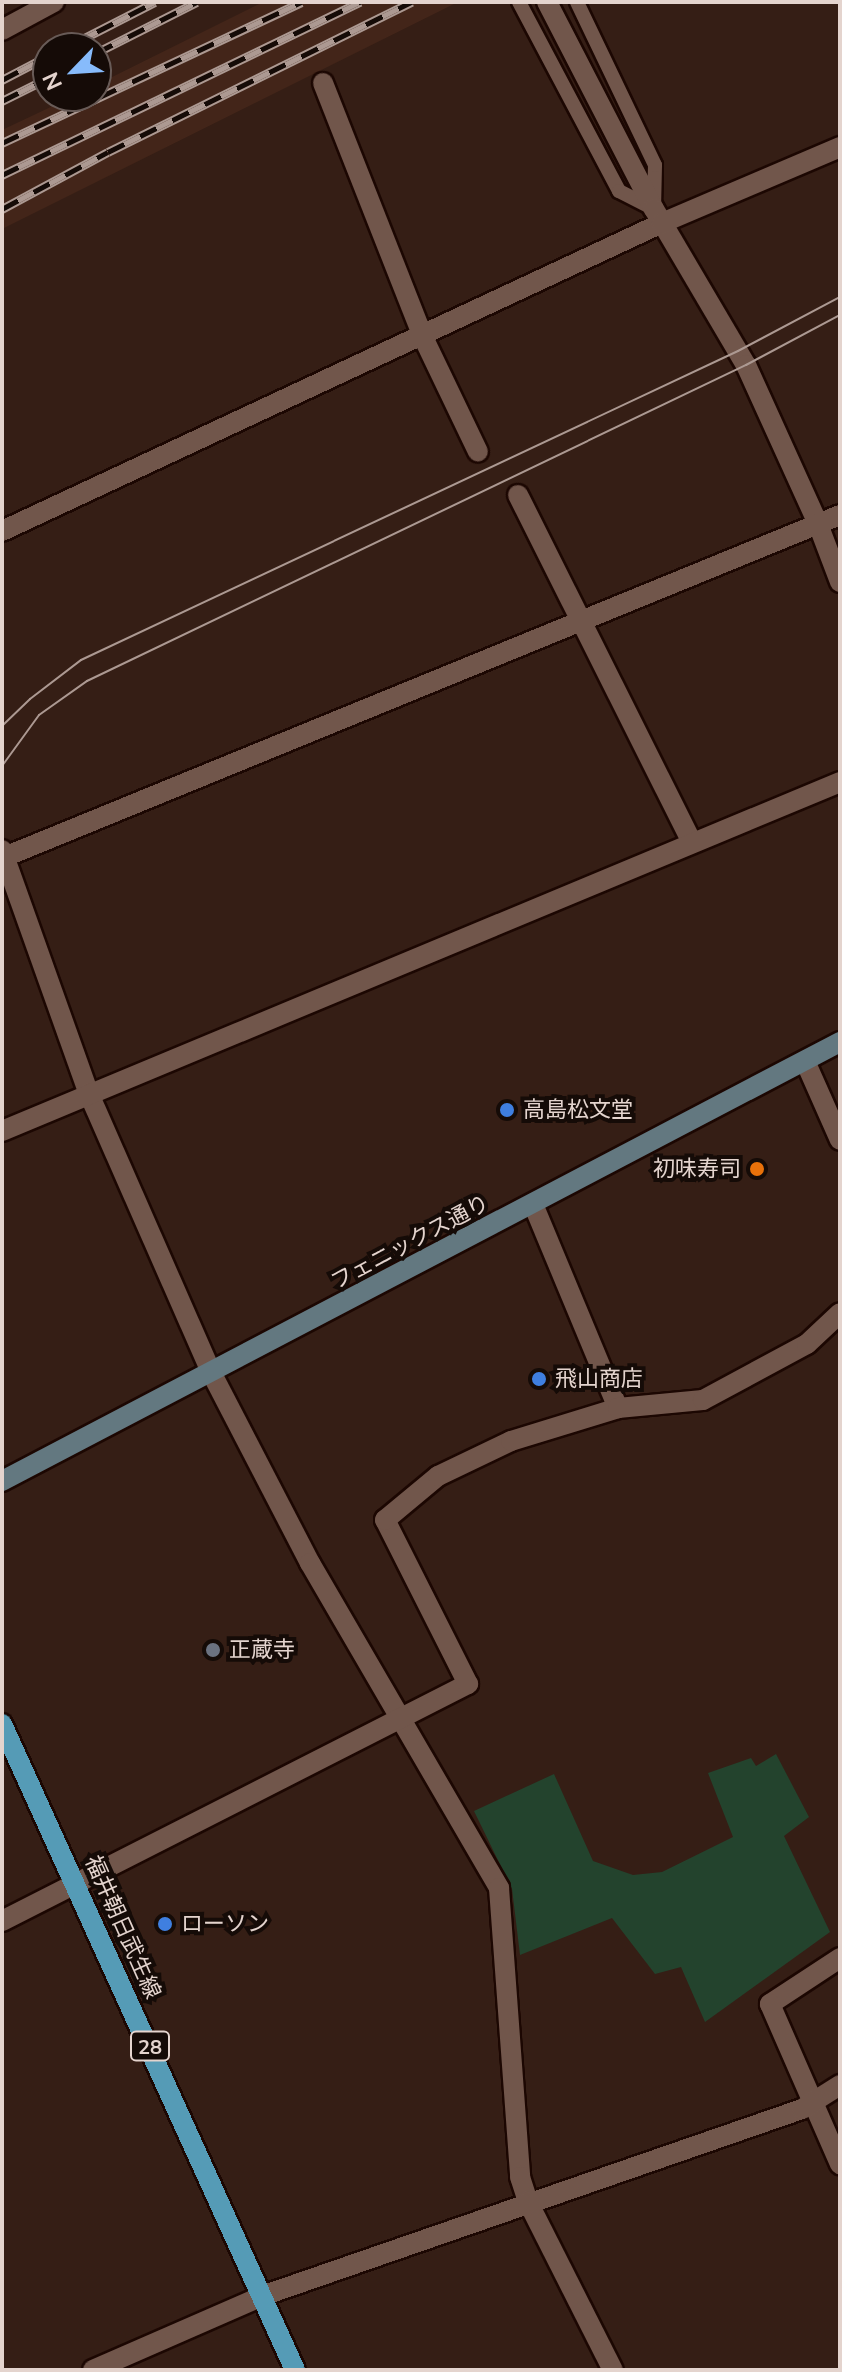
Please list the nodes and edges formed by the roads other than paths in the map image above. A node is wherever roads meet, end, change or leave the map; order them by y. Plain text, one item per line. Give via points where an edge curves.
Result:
1 (54, 2) edge
2 (519, 2) edge
3 (547, 2) edge
4 (577, 2) edge
5 (2, 30) edge
6 (323, 83) dead end
7 (840, 147) edge
8 (658, 216) junction
9 (423, 337) junction
10 (478, 452) dead end
11 (518, 495) dead end
12 (840, 515) edge
13 (818, 524) junction
14 (2, 531) edge
15 (840, 582) edge
16 (579, 622) junction
17 (840, 782) edge
18 (692, 843) junction
19 (3, 855) edge
20 (840, 1042) edge
21 (805, 1061) junction
22 (89, 1094) junction
23 (2, 1131) edge
24 (840, 1140) edge
25 (533, 1204) junction
26 (840, 1313) edge
27 (212, 1374) junction
28 (618, 1408) junction
29 (2, 1481) edge
30 (403, 1719) junction
31 (2, 1724) edge
32 (77, 1883) junction
33 (2, 1921) edge
34 (840, 1958) edge
35 (840, 2085) edge
36 (816, 2102) junction
37 (840, 2164) edge
38 (528, 2202) junction
39 (262, 2296) junction
40 (93, 2370) edge
41 (295, 2370) edge
42 (613, 2370) edge

1 - 5 street
2 - 8 lane via 619,191
3 - 8 street
4 - 8 lane via 655,165
6 - 9 street
7 - 8 street
8 - 9 street
8 - 13 street via 746,365
9 - 10 street
9 - 14 street
11 - 16 street
12 - 13 street
13 - 15 street
13 - 16 street
16 - 18 street
16 - 19 street
17 - 18 street
18 - 22 street
19 - 22 street
20 - 21 main road, フェニックス通り
21 - 24 street
21 - 25 main road, フェニックス通り
22 - 23 street
22 - 27 street
25 - 27 main road, フェニックス通り
25 - 28 street
26 - 28 street via 807,1344 703,1400
27 - 29 main road, フェニックス通り
27 - 30 street via 310,1563
28 - 30 street via 511,1441 438,1476 385,1520 468,1684
30 - 32 street
30 - 38 street via 499,1888 520,2177
31 - 32 main road, 福井朝日武生線 / 28
32 - 33 street
32 - 39 main road, 福井朝日武生線 / 28
34 - 36 street via 770,2004
35 - 36 street
36 - 37 street
36 - 38 street
38 - 39 street
38 - 42 street
39 - 40 street
39 - 41 main road, 福井朝日武生線 / 28

